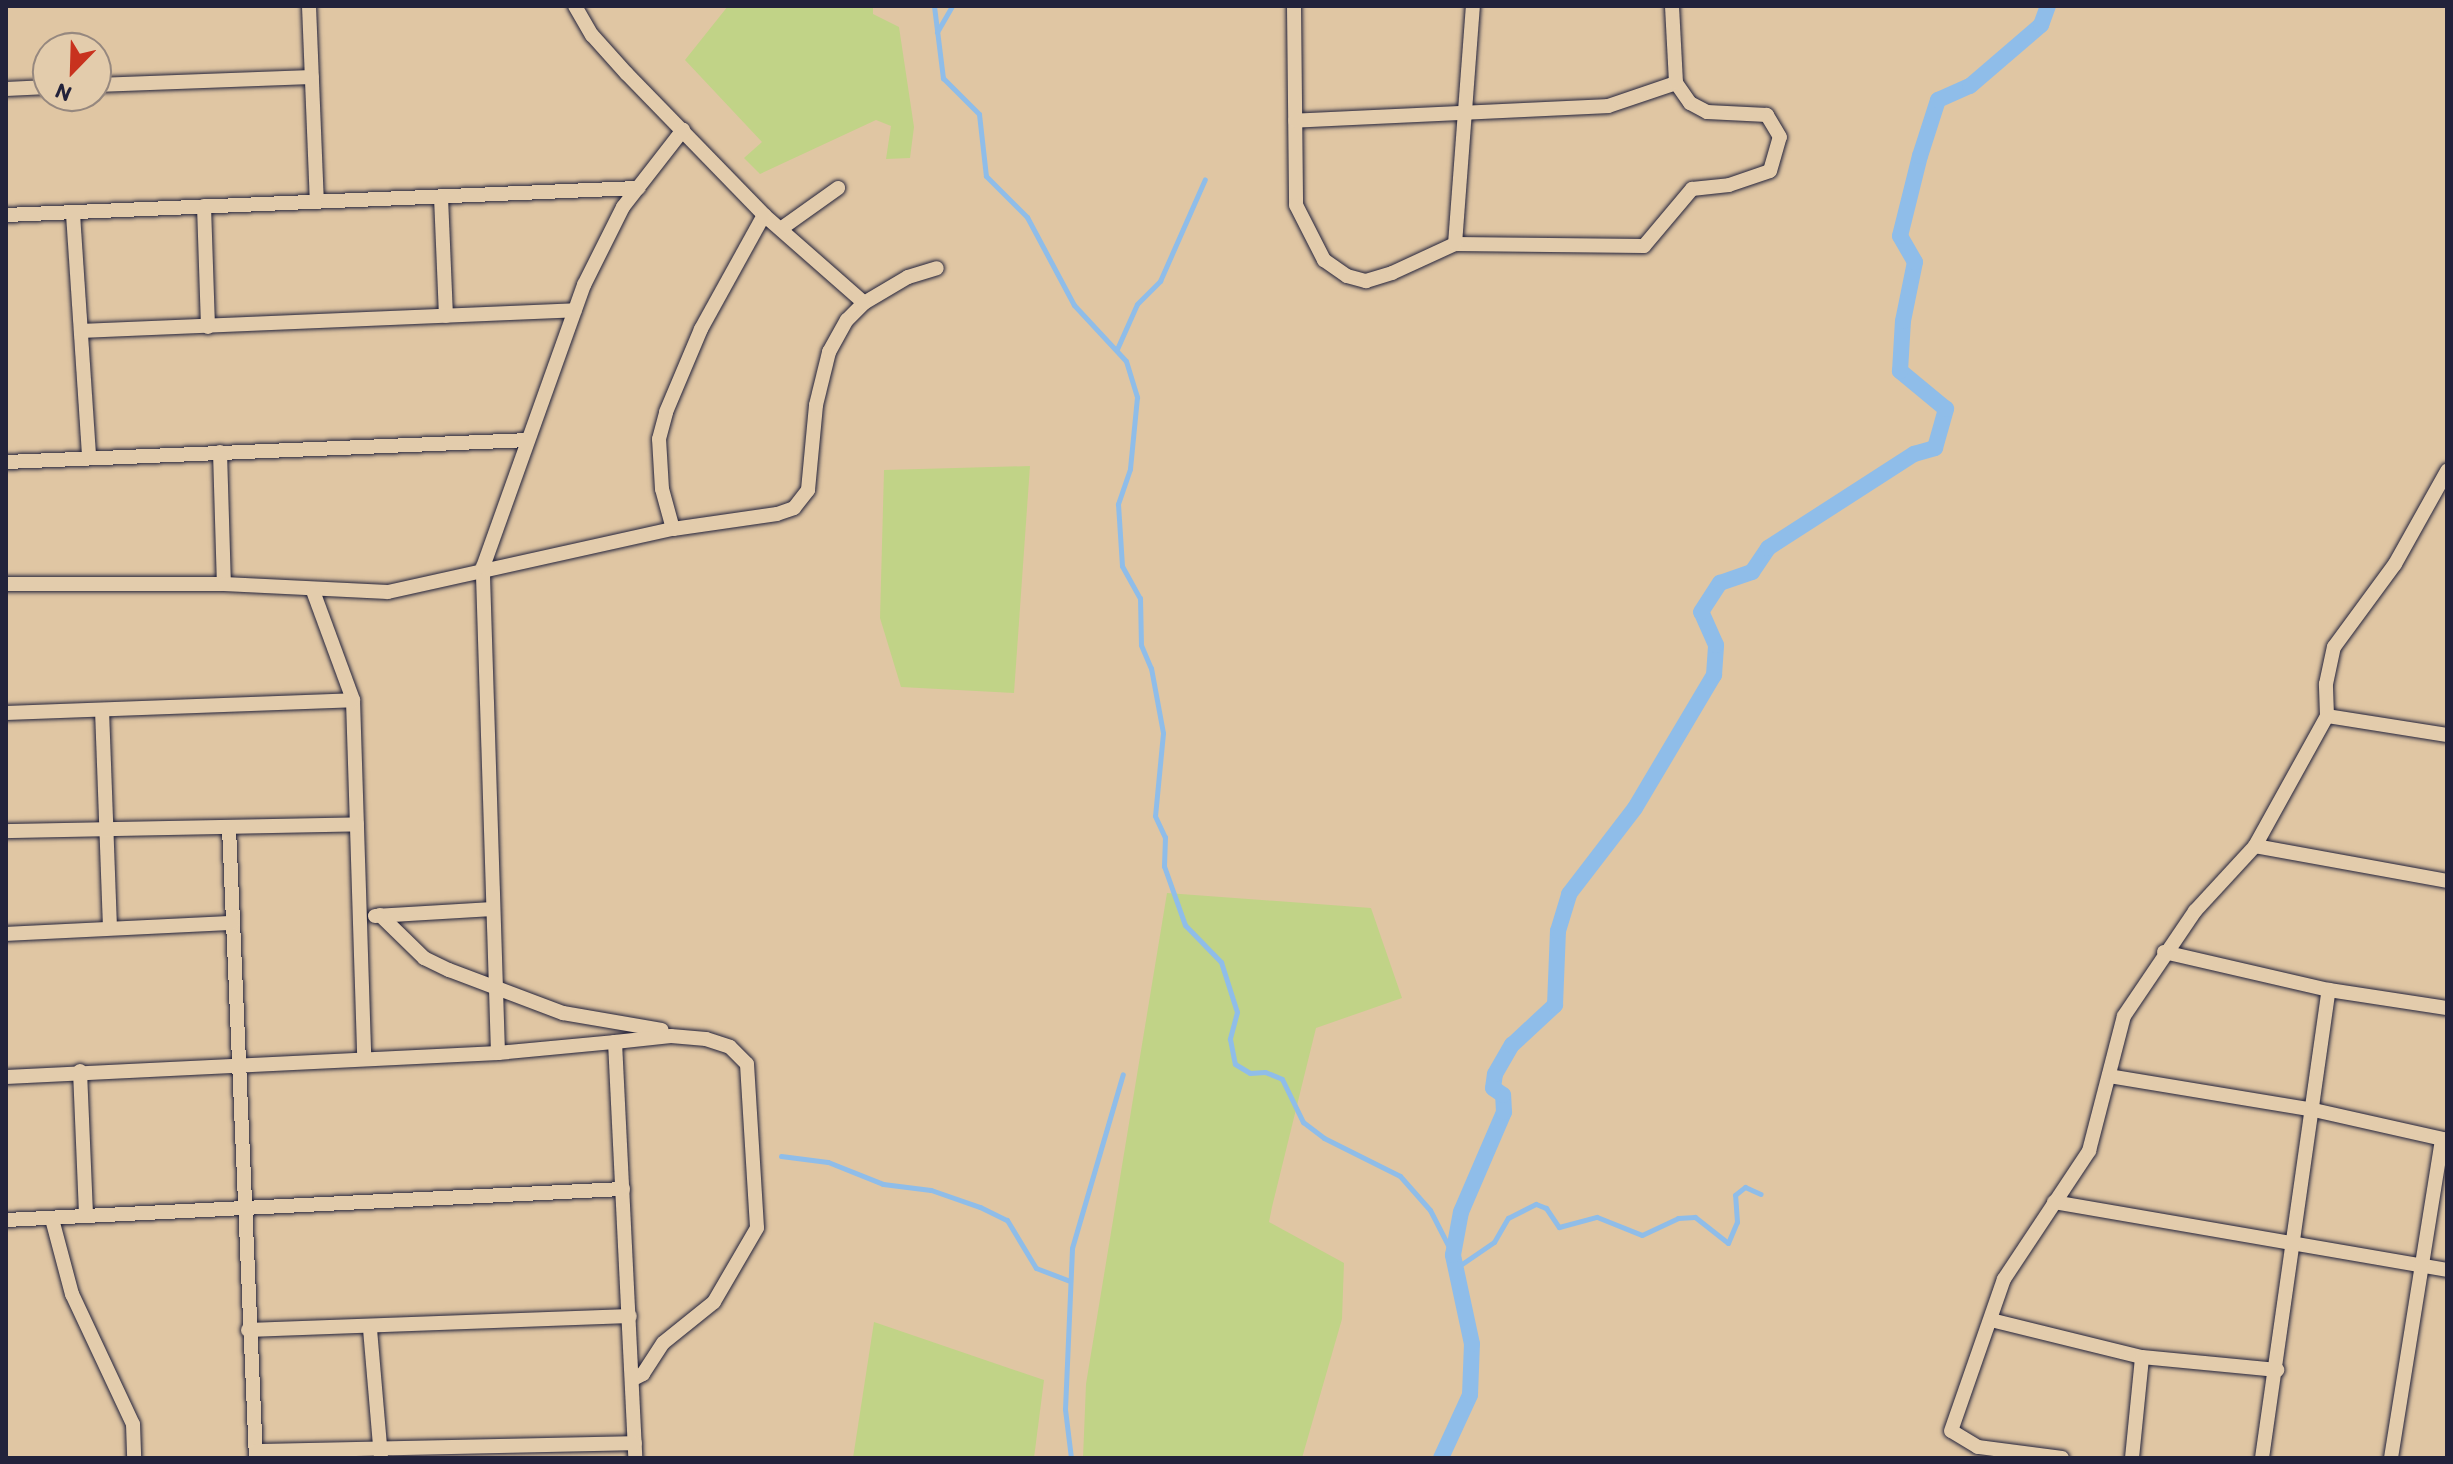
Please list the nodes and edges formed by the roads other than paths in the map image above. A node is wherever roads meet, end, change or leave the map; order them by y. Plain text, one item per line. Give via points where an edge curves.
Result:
1 (309, 6) edge
2 (575, 6) edge
3 (1294, 6) edge
4 (1473, 6) edge
5 (1672, 6) edge
6 (312, 77) junction
7 (1676, 83) junction
8 (112, 84) edge
9 (32, 88) edge
10 (6, 89) edge
11 (1467, 116) junction
12 (1295, 121) junction
13 (683, 130) junction
14 (638, 188) junction
15 (838, 188) dead end
16 (441, 197) junction
17 (317, 202) junction
18 (204, 206) junction
19 (73, 214) junction
20 (6, 215) edge
21 (764, 215) junction
22 (782, 228) junction
23 (1455, 244) junction
24 (937, 268) dead end
25 (864, 303) junction
26 (575, 310) junction
27 (446, 316) junction
28 (208, 327) junction
29 (81, 331) junction
30 (528, 440) junction
31 (220, 452) junction
32 (89, 456) junction
33 (6, 462) edge
34 (2447, 471) edge
35 (673, 529) junction
36 (483, 567) junction
37 (6, 584) edge
38 (224, 584) junction
39 (313, 591) junction
40 (353, 700) junction
41 (102, 710) junction
42 (6, 713) edge
43 (2327, 716) junction
44 (2447, 735) edge
45 (357, 824) junction
46 (229, 828) junction
47 (6, 831) edge
48 (106, 832) junction
49 (2255, 846) junction
50 (2447, 881) edge
51 (493, 909) junction
52 (380, 915) junction
53 (359, 917) junction
54 (233, 923) junction
55 (110, 928) junction
56 (6, 934) edge
57 (2164, 952) junction
58 (495, 987) junction
59 (2329, 990) junction
60 (2447, 1008) edge
61 (706, 1039) junction
62 (615, 1042) junction
63 (498, 1053) junction
64 (364, 1059) junction
65 (240, 1064) junction
66 (80, 1071) junction
67 (2109, 1076) junction
68 (6, 1077) edge
69 (2314, 1110) junction
70 (2445, 1140) edge
71 (623, 1189) junction
72 (2054, 1202) junction
73 (245, 1206) junction
74 (86, 1216) junction
75 (52, 1219) junction
76 (6, 1220) edge
77 (2294, 1245) junction
78 (2422, 1267) junction
79 (2447, 1270) edge
80 (630, 1316) junction
81 (1991, 1320) junction
82 (370, 1329) junction
83 (248, 1330) junction
84 (2142, 1357) junction
85 (2277, 1370) junction
86 (633, 1379) junction
87 (635, 1450) edge
88 (508, 1452) edge
89 (380, 1453) edge
90 (256, 1454) edge
91 (134, 1458) edge
92 (2062, 1458) edge
93 (2132, 1458) edge
94 (2262, 1458) edge
95 (2391, 1458) edge

1 - 6 street
2 - 13 street via 592,35
3 - 12 street
4 - 11 street
5 - 7 street
6 - 8 street
6 - 17 street
7 - 11 street via 1608,106
7 - 23 street via 1699,109 1774,119 1779,153 1770,171 1729,185 1692,189 1644,246
9 - 10 street
11 - 12 street
11 - 23 street
12 - 23 street via 1296,205 1324,260 1347,276 1366,281
13 - 14 street
13 - 21 street
14 - 16 street
14 - 26 street via 623,207
15 - 22 street
16 - 17 street
16 - 27 street
17 - 18 street
18 - 19 street
18 - 28 street
19 - 20 street
19 - 29 street
21 - 22 street
21 - 35 street via 701,329 666,412 659,439 662,489
22 - 25 street
24 - 25 street via 922,270
25 - 35 street via 829,352 816,405 808,490 794,508
26 - 27 street
26 - 30 street
27 - 28 street
28 - 29 street
29 - 32 street
30 - 31 street
30 - 36 street
31 - 32 street
31 - 38 street
32 - 33 street
34 - 43 street via 2395,564 2334,647 2326,684
35 - 36 street
36 - 39 street via 388,592
36 - 51 street
37 - 38 street
38 - 39 street
39 - 40 street
40 - 41 street
40 - 45 street
41 - 42 street
41 - 48 street
43 - 44 street
43 - 49 street
45 - 46 street
45 - 53 street
46 - 48 street
46 - 54 street
47 - 48 street
48 - 55 street
49 - 50 street
49 - 57 street
51 - 52 street
51 - 58 street
52 - 53 street
52 - 58 street via 424,958
53 - 64 street
54 - 55 street
54 - 65 street
55 - 56 street
57 - 59 street
57 - 67 street via 2124,1016
58 - 61 street via 563,1013 696,1033
58 - 63 street
59 - 60 street
59 - 69 street
61 - 62 street via 671,1036
61 - 86 street via 730,1047 747,1064 756,1234 714,1302 663,1343 643,1374
62 - 63 street
62 - 71 street
63 - 64 street
64 - 65 street
65 - 66 street
65 - 73 street
66 - 68 street
66 - 74 street
67 - 69 street
67 - 72 street via 2089,1151
69 - 70 street
69 - 77 street
70 - 78 street
71 - 73 street
71 - 80 street
72 - 77 street
72 - 81 street via 2018,1253
73 - 74 street
73 - 83 street
74 - 75 street
75 - 76 street
75 - 91 street via 72,1294 133,1424
77 - 78 street
77 - 85 street
78 - 79 street
78 - 95 street
80 - 82 street
80 - 86 street
81 - 84 street
81 - 92 street via 1951,1431 1978,1447
82 - 83 street
82 - 89 street
83 - 90 street
84 - 85 street
84 - 93 street
85 - 94 street
86 - 87 street
87 - 88 street
88 - 89 street
89 - 90 street

